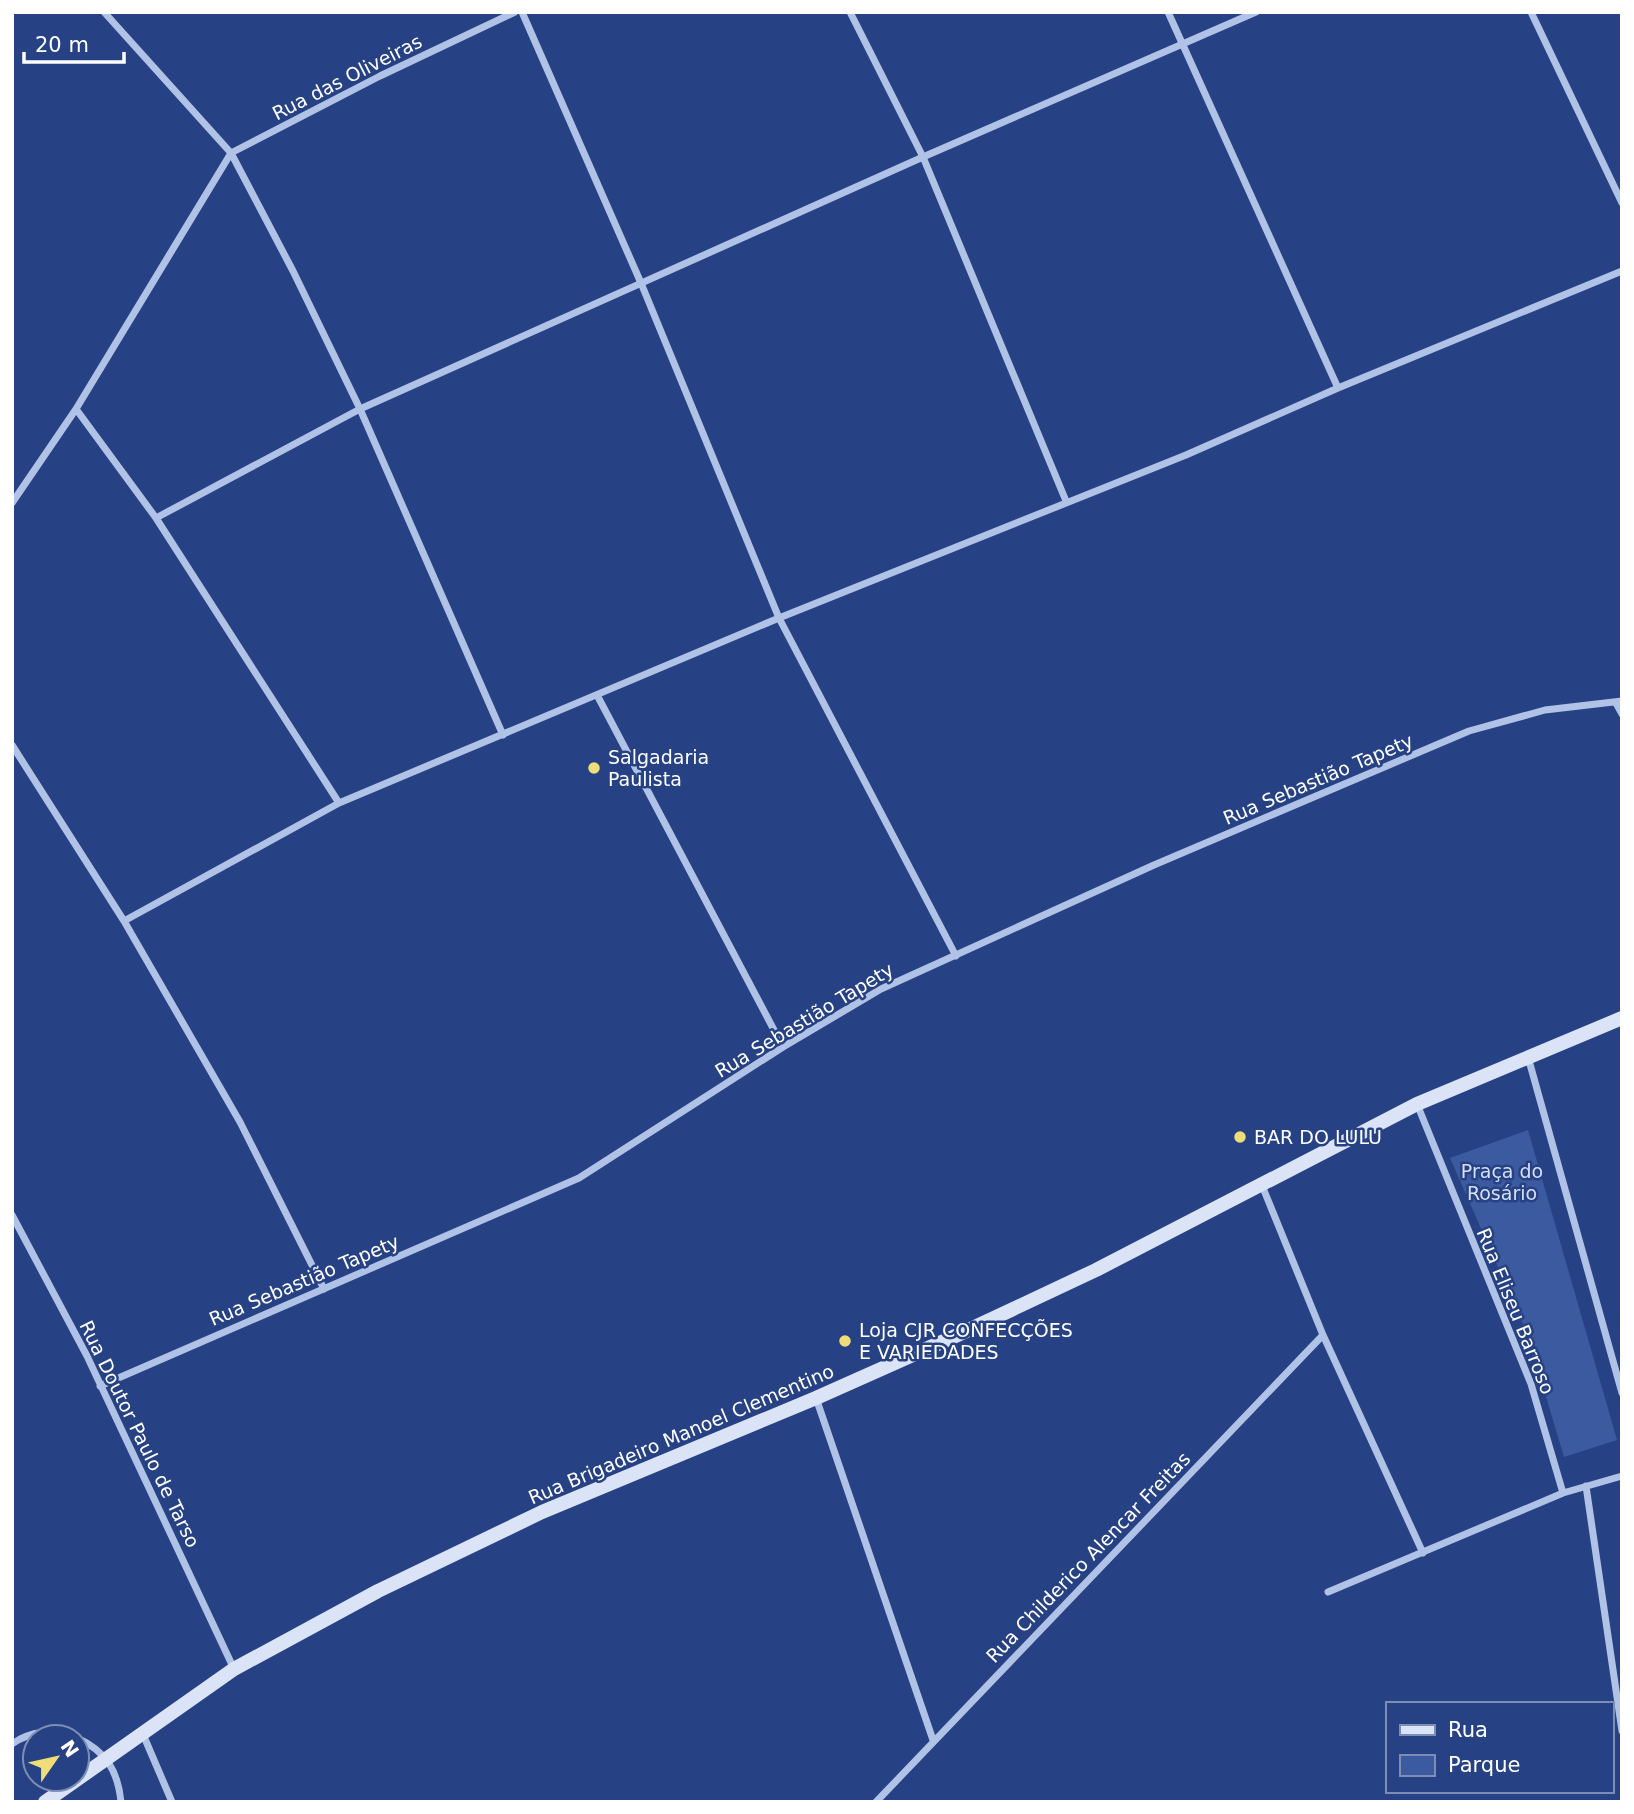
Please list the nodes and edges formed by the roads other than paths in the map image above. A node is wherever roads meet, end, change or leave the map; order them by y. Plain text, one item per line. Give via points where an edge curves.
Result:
1 (104, 12) edge
2 (515, 12) edge
3 (522, 12) edge
4 (850, 12) edge
5 (1168, 12) edge
6 (1256, 12) edge
7 (1531, 12) edge
8 (1182, 46) junction
9 (231, 153) junction
10 (923, 157) junction
11 (1622, 202) edge
12 (1622, 271) edge
13 (642, 283) junction
14 (1338, 388) junction
15 (76, 409) junction
16 (360, 409) junction
17 (1066, 501) junction
18 (12, 503) edge
19 (156, 518) junction
20 (779, 618) junction
21 (597, 695) junction
22 (1619, 702) edge
23 (1622, 714) edge
24 (503, 735) junction
25 (12, 745) edge
26 (339, 803) junction
27 (124, 921) junction
28 (956, 956) junction
29 (1622, 1018) edge
30 (783, 1047) junction
31 (1528, 1056) junction
32 (1416, 1104) junction
33 (1261, 1182) junction
34 (12, 1215) edge
35 (324, 1289) junction
36 (1323, 1335) junction
37 (100, 1385) junction
38 (1622, 1394) edge
39 (817, 1398) junction
40 (1622, 1476) edge
41 (1586, 1486) junction
42 (1563, 1493) junction
43 (1423, 1553) junction
44 (1328, 1592) dead end
45 (234, 1668) junction
46 (1622, 1731) edge
47 (142, 1732) junction
48 (933, 1740) junction
49 (91, 1747) edge
50 (107, 1758) junction
51 (45, 1802) edge
52 (121, 1802) edge
53 (172, 1802) edge
54 (876, 1802) edge

1 - 9 street
2 - 9 street, Rua das Oliveiras
3 - 13 street
4 - 10 street
5 - 8 street
6 - 8 street
7 - 11 street
8 - 10 street
8 - 14 street
9 - 15 street
9 - 16 street
10 - 13 street
10 - 17 street
12 - 14 street
13 - 16 street
13 - 20 street
14 - 17 street via 1186,455
15 - 18 street
15 - 19 street
16 - 19 street
16 - 24 street
17 - 20 street
19 - 26 street
20 - 21 street
20 - 28 street
21 - 24 street
21 - 30 street
22 - 23 street
22 - 28 street, Rua Sebastião Tapety via 1545,710 1469,731 1154,865
24 - 26 street
25 - 27 street
26 - 27 street
27 - 35 street via 240,1122
28 - 30 street, Rua Sebastião Tapety via 881,989
29 - 31 main road, Rua Brigadeiro Manoel Clementino
30 - 35 street, Rua Sebastião Tapety via 579,1178
31 - 32 main road, Rua Brigadeiro Manoel Clementino
31 - 38 street
32 - 33 main road, Rua Brigadeiro Manoel Clementino
32 - 42 street, Rua Eliseu Barroso via 1531,1384
33 - 36 street
33 - 39 main road, Rua Brigadeiro Manoel Clementino via 1096,1270
34 - 37 street, Rua Doutor Paulo de Tarso
35 - 37 street, Rua Sebastião Tapety
36 - 43 street
36 - 48 street, Rua Childerico Alencar Freitas
37 - 45 street, Rua Doutor Paulo de Tarso
39 - 45 main road, Rua Brigadeiro Manoel Clementino via 542,1513 379,1591
39 - 48 street
40 - 41 street
41 - 42 street
41 - 46 street
42 - 43 street
43 - 44 street
45 - 47 main road, Rua Brigadeiro Manoel Clementino
47 - 50 main road, Rua Brigadeiro Manoel Clementino
47 - 53 street
48 - 54 street, Rua Childerico Alencar Freitas
49 - 50 street
50 - 51 main road, Rua Brigadeiro Manoel Clementino
50 - 52 street via 119,1780

